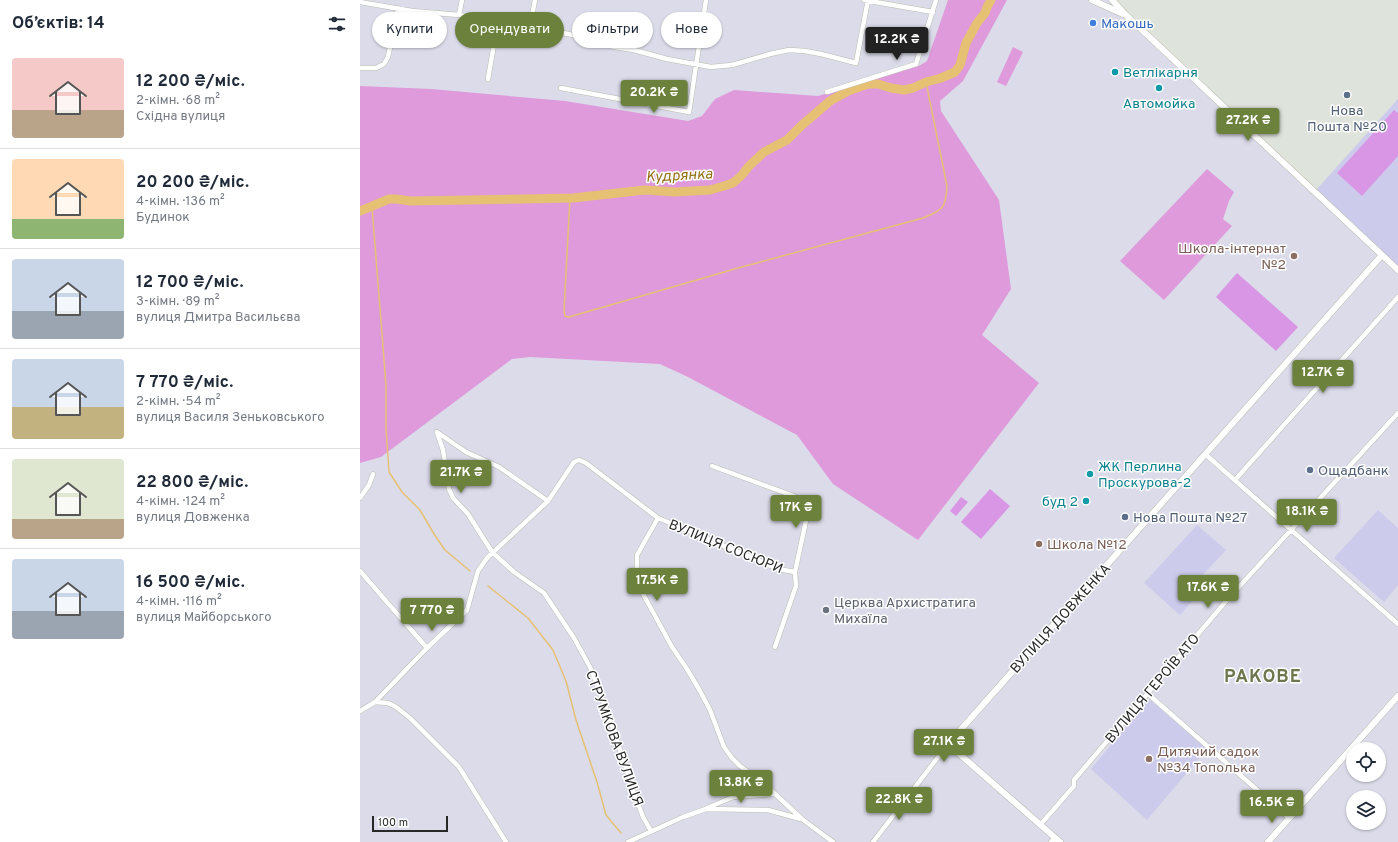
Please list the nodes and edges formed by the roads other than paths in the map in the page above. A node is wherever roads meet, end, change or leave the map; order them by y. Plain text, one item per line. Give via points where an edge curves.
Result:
1 (462, 0) edge
2 (535, 0) edge
3 (706, 0) edge
4 (866, 0) edge
5 (936, 0) edge
6 (1092, 0) edge
7 (1112, 0) edge
8 (361, 1) edge
9 (398, 8) junction
10 (460, 12) edge
11 (533, 12) edge
12 (932, 12) junction
13 (455, 15) edge
14 (1126, 16) junction
15 (564, 33) edge
16 (493, 48) edge
17 (696, 64) junction
18 (360, 68) edge
19 (488, 78) dead end
20 (561, 88) dead end
21 (827, 92) dead end
22 (1382, 255) junction
23 (1398, 270) edge
24 (1398, 297) edge
25 (1398, 413) edge
26 (1205, 454) junction
27 (712, 466) dead end
28 (372, 474) dead end
29 (1236, 480) junction
30 (360, 498) edge
31 (548, 501) junction
32 (658, 518) junction
33 (1291, 529) junction
34 (492, 552) junction
35 (360, 571) edge
36 (795, 572) junction
37 (1398, 624) edge
38 (775, 647) dead end
39 (427, 648) junction
40 (1147, 693) junction
41 (1398, 696) edge
42 (375, 702) junction
43 (360, 711) edge
44 (948, 744) junction
45 (774, 794) junction
46 (706, 809) junction
47 (1289, 818) junction
48 (802, 819) junction
49 (1040, 825) junction
50 (651, 831) junction
51 (1056, 840) edge
52 (506, 842) edge
53 (628, 842) edge
54 (834, 842) edge
55 (873, 842) edge
56 (1268, 842) edge

1 - 10 street
2 - 11 street
3 - 17 street
4 - 12 street
4 - 17 street via 856,64 816,53 789,50 722,67
5 - 12 street
6 - 14 street
7 - 14 street
8 - 9 street
9 - 13 street via 412,12
9 - 18 street via 388,57 384,64 376,68
12 - 21 street via 916,64
14 - 22 street
15 - 17 street via 614,47
16 - 19 street
17 - 20 street via 689,112
22 - 23 street
22 - 26 street, ВУЛИЦЯ ДОВЖЕНКА
24 - 29 street
25 - 33 street, ВУЛИЦЯ ГЕРОЇВ АТО
26 - 29 street
26 - 44 street, ВУЛИЦЯ ДОВЖЕНКА
27 - 36 street via 810,502
28 - 30 street via 369,485
29 - 33 street
31 - 32 street, ВУЛИЦЯ СОСЮРИ via 574,462 579,460
31 - 34 street
31 - 34 street, СТРУМКОВА ВУЛИЦЯ via 499,467 466,452 437,432 453,498 468,514
32 - 36 street, ВУЛИЦЯ СОСЮРИ via 778,569
32 - 45 street via 637,555 636,570 642,592 710,710 724,747 740,766
33 - 37 street
33 - 40 street, ВУЛИЦЯ ГЕРОЇВ АТО
34 - 39 street via 478,572 467,610
34 - 50 street, СТРУМКОВА ВУЛИЦЯ via 514,572 544,593 574,638 593,674 634,793
35 - 39 street
36 - 38 street via 796,586
39 - 42 street
40 - 47 street
40 - 49 street, ВУЛИЦЯ ГЕРОЇВ АТО
41 - 47 street
42 - 43 street
42 - 52 street via 388,703 396,707 460,767
44 - 49 street
44 - 55 street, ВУЛИЦЯ ДОВЖЕНКА
45 - 46 street via 733,797
45 - 48 street
46 - 48 street via 768,810
46 - 50 street
47 - 56 street
48 - 54 street
49 - 51 street
50 - 53 street

